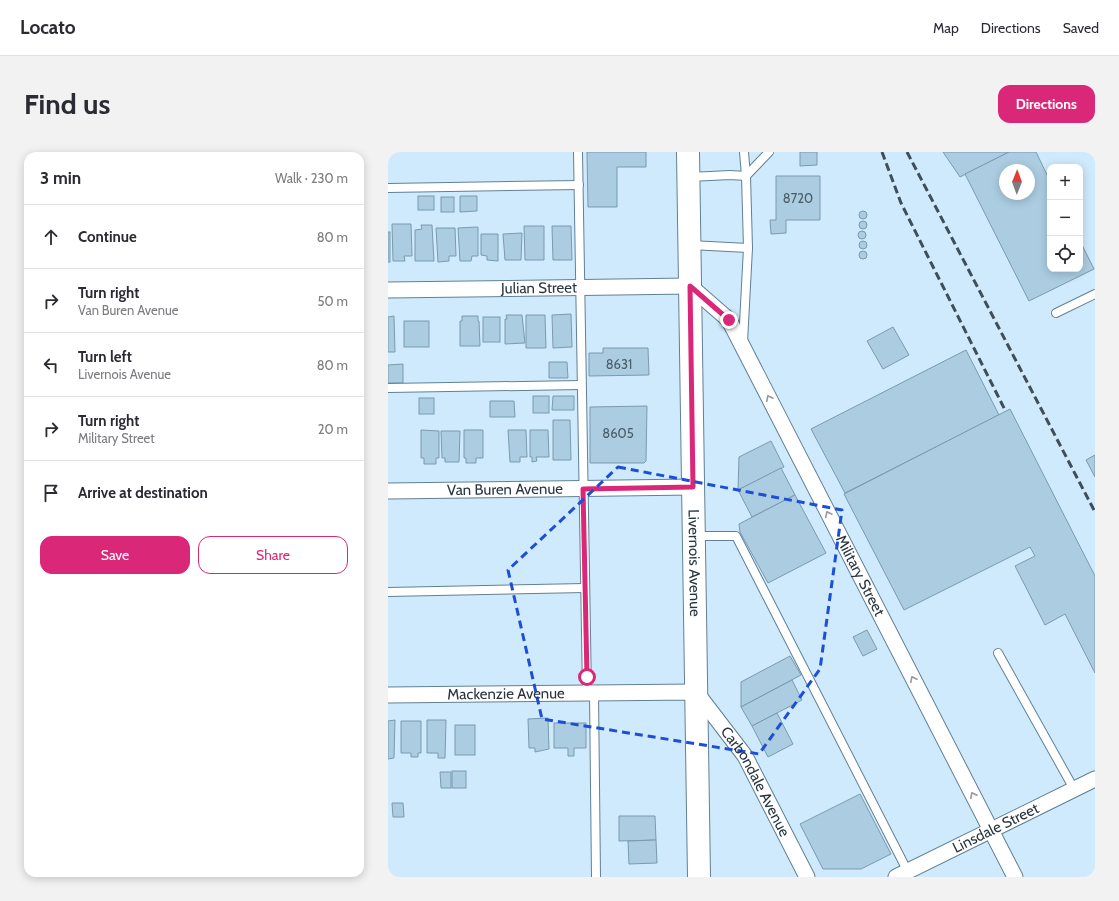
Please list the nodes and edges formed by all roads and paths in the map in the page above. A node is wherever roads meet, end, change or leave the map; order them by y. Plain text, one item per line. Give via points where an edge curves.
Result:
1 (578, 152) edge
2 (688, 152) edge
3 (744, 152) edge
4 (769, 152) edge
5 (746, 176) junction
6 (689, 177) junction
7 (579, 185) junction
8 (388, 188) edge
9 (690, 245) junction
10 (748, 248) junction
11 (690, 286) junction
12 (580, 288) junction
13 (388, 290) edge
14 (1095, 294) edge
15 (1056, 313) dead end
16 (743, 347) junction
17 (581, 385) junction
18 (388, 388) edge
19 (693, 487) junction
20 (583, 489) junction
21 (388, 491) edge
22 (694, 536) junction
23 (585, 588) junction
24 (388, 592) edge
25 (998, 653) dead end
26 (696, 692) junction
27 (590, 693) junction
28 (388, 695) edge
29 (1095, 779) edge
30 (1074, 789) junction
31 (991, 829) junction
32 (905, 875) edge
33 (596, 877) edge
34 (699, 877) edge
35 (807, 877) edge
36 (1015, 877) edge

1 - 7 lane
2 - 6 main road, Livernois Avenue
3 - 5 lane
4 - 5 lane
5 - 6 lane
5 - 10 lane
6 - 9 main road, Livernois Avenue
7 - 8 lane
7 - 12 lane
9 - 10 lane
9 - 11 main road, Livernois Avenue
10 - 16 lane
11 - 12 street, Julian Street
11 - 16 street, Military Street via 729,320
11 - 19 main road, Livernois Avenue
12 - 13 street, Julian Street
12 - 17 lane
14 - 15 lane
31 -> 16 street, Military Street
17 - 18 lane
17 - 20 lane
19 - 20 street, Van Buren Avenue
19 - 22 main road, Livernois Avenue
20 - 21 street, Van Buren Avenue
20 - 23 lane
22 - 26 main road, Livernois Avenue
22 - 32 lane via 736,536
23 - 24 lane
23 - 27 lane
25 - 30 lane
26 - 27 street, Mackenzie Avenue
26 - 34 main road, Livernois Avenue
26 - 35 street, Carbondale Avenue via 744,756
27 - 28 street, Mackenzie Avenue
27 - 33 lane
29 - 30 street, Linsdale Street
30 - 31 street, Linsdale Street
31 - 32 street, Linsdale Street
31 - 36 street, Military Street

